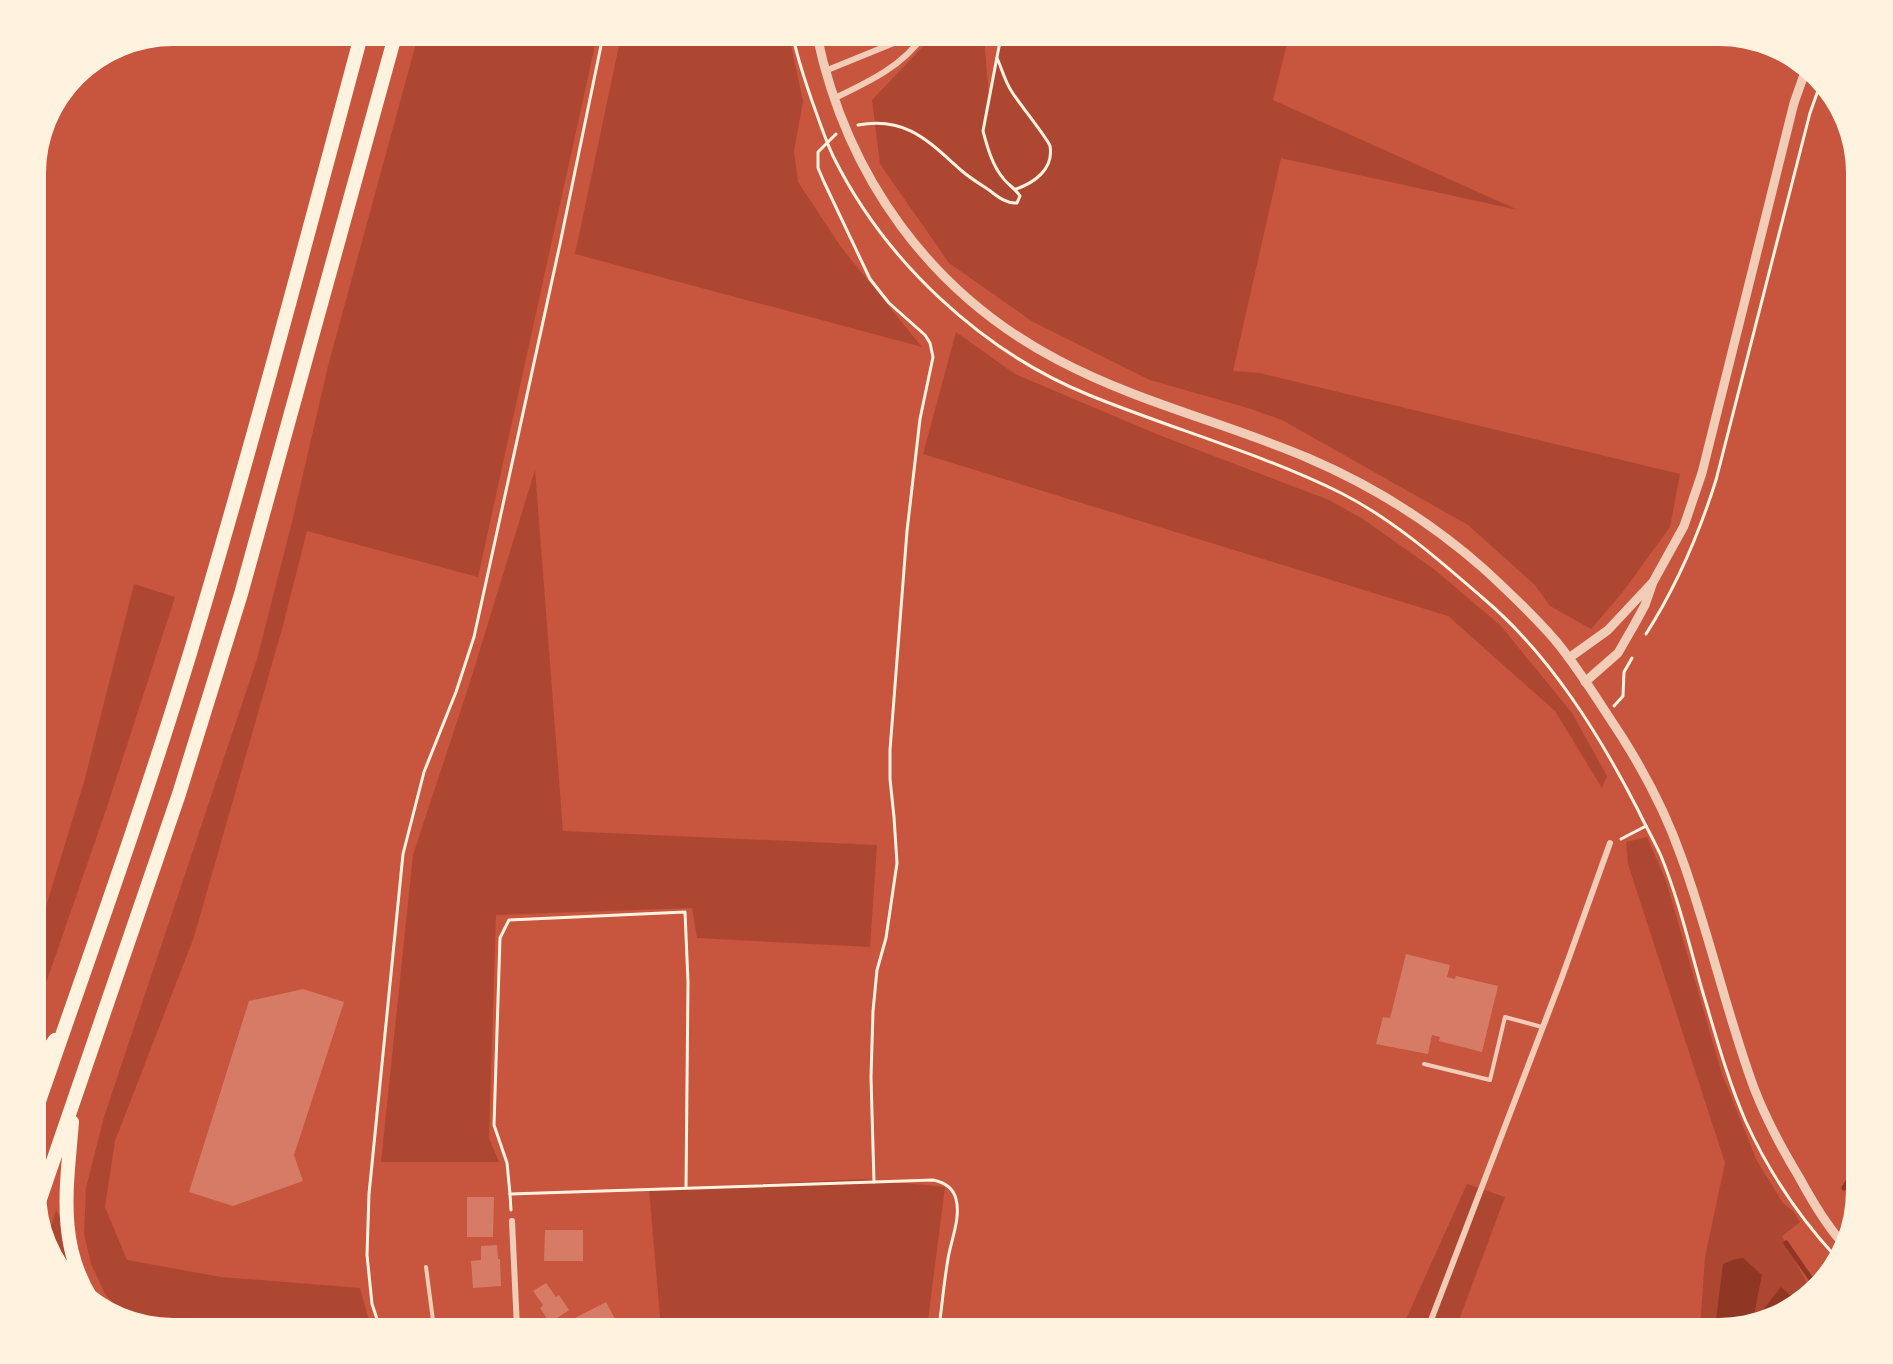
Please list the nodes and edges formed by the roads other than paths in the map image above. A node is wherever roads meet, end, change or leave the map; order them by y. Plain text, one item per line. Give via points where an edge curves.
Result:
1 (358, 46) edge
2 (392, 46) edge
3 (819, 46) edge
4 (886, 46) edge
5 (913, 46) edge
6 (825, 71) junction
7 (1803, 78) edge
8 (832, 99) junction
9 (1653, 582) junction
10 (1569, 658) junction
11 (1586, 681) junction
12 (1610, 843) road end
13 (67, 1021) junction
14 (1543, 1027) junction
15 (47, 1051) edge
16 (1424, 1064) dead end
17 (47, 1078) edge
18 (74, 1099) junction
19 (47, 1178) edge
20 (512, 1221) road end
21 (1838, 1237) edge
22 (426, 1266) dead end
23 (79, 1274) edge
24 (433, 1318) edge
25 (517, 1318) edge
26 (1432, 1318) edge

1 - 13 highway via 190,652
2 - 18 highway via 241,594 179,794
3 - 6 street
4 - 6 street
5 - 8 street via 881,74
6 - 8 street
7 - 9 street via 1702,472 1684,526
8 - 10 street via 886,206 917,248 987,316 1059,361 1107,383 1305,457 1385,498 1436,530 1479,565
9 - 10 street via 1608,630
9 - 11 street via 1624,643
10 - 11 street
11 - 21 street via 1639,762 1663,809 1682,857 1755,1092 1780,1145
12 - 14 street
13 - 15 highway
13 - 17 highway
14 - 16 lane via 1505,1017 1490,1080
14 - 26 street
18 - 19 highway
18 - 23 highway via 67,1185 68,1233
20 - 25 street
22 - 24 lane

